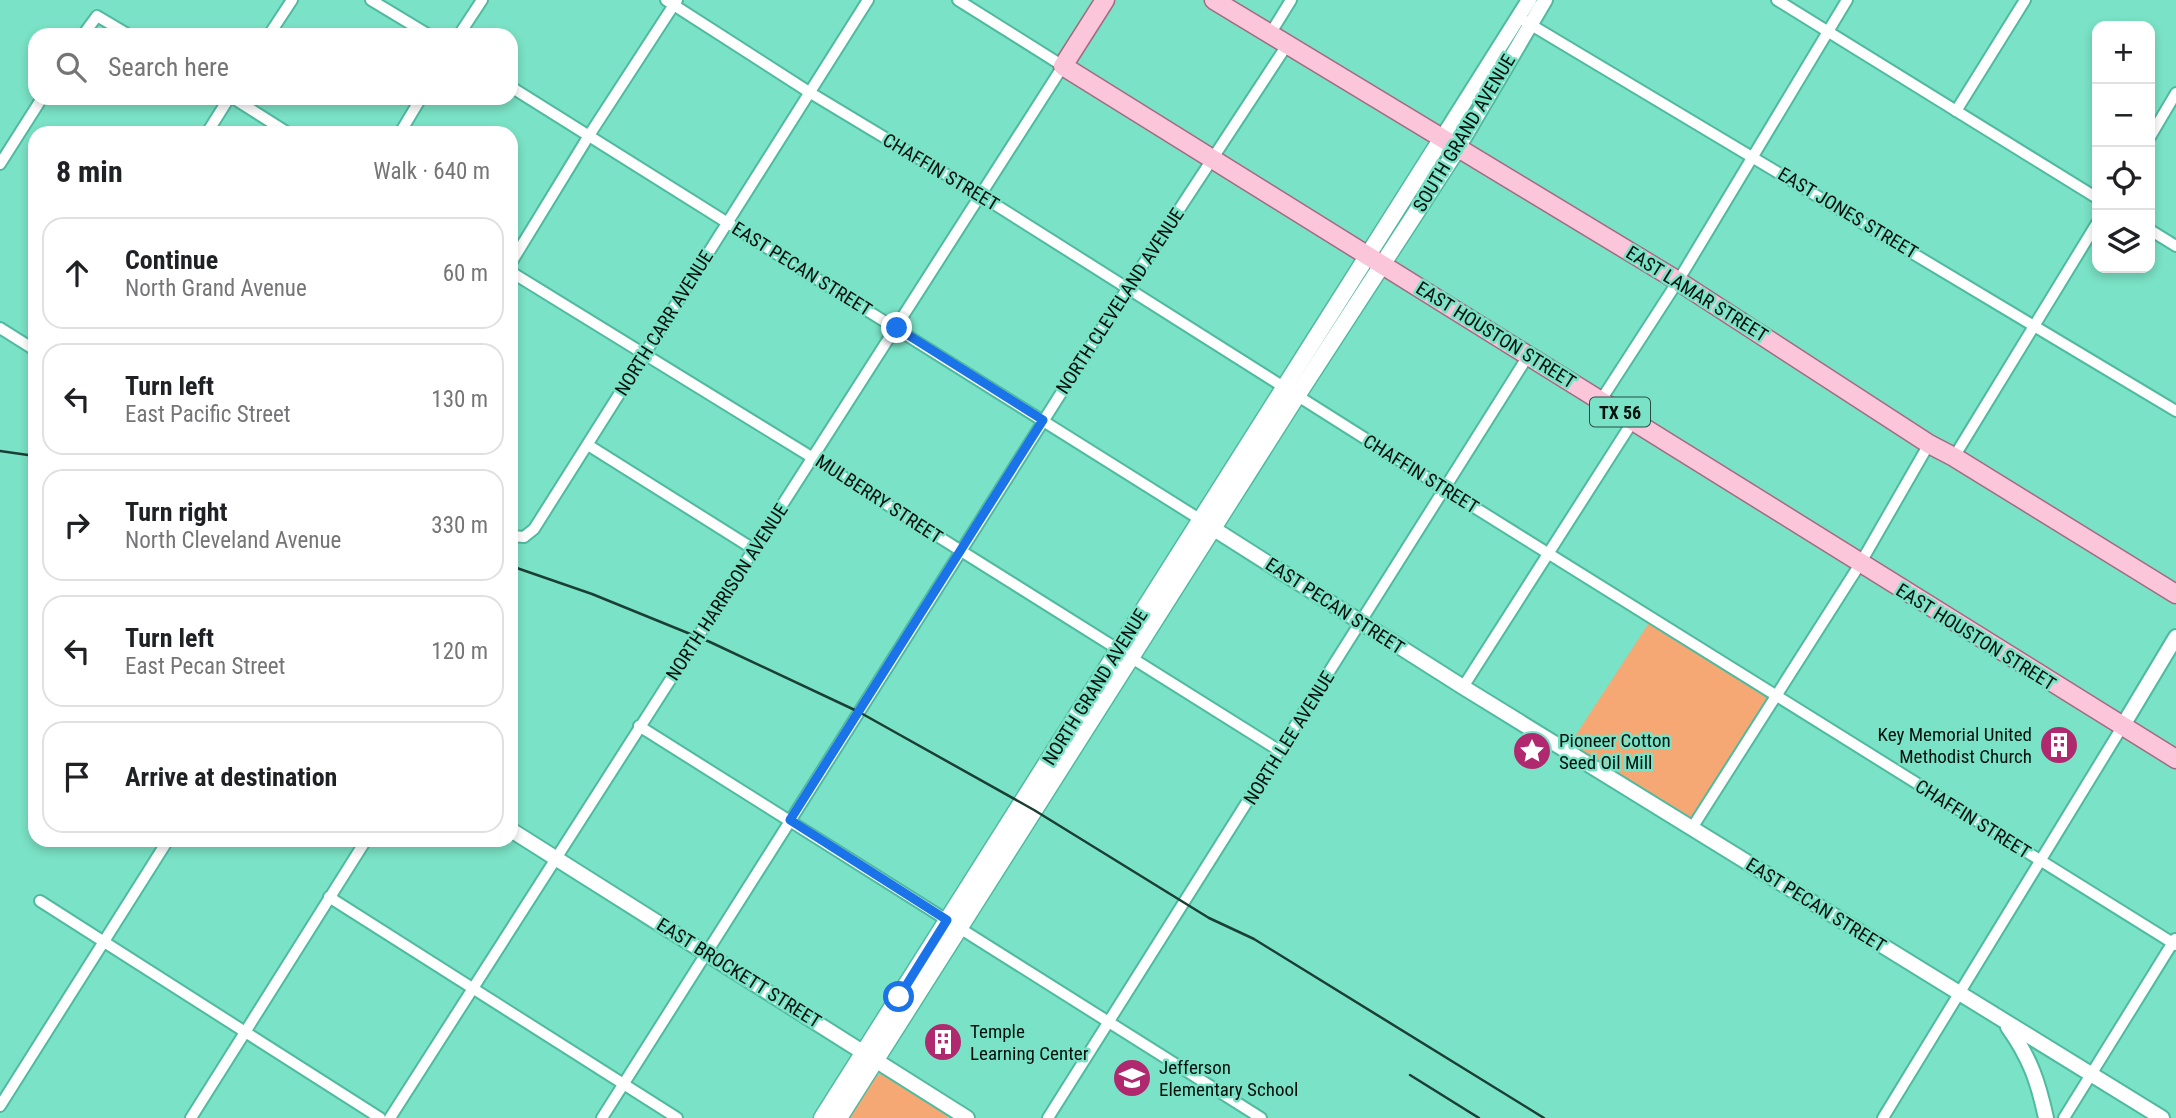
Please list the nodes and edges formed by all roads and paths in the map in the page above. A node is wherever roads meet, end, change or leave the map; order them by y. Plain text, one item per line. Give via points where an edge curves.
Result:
1 (292, 0) edge
2 (372, 0) edge
3 (482, 0) edge
4 (868, 0) edge
5 (958, 0) edge
6 (1105, 0) edge
7 (1214, 0) edge
8 (1291, 0) edge
9 (1529, 0) edge
10 (1545, 0) edge
11 (1777, 0) edge
12 (1847, 0) edge
13 (2025, 0) edge
14 (673, 2) edge
15 (1524, 20) junction
16 (88, 28) edge
17 (117, 28) edge
18 (274, 28) edge
19 (418, 28) edge
20 (464, 28) edge
21 (1828, 32) junction
22 (1270, 34) junction
23 (1287, 44) junction
24 (1063, 66) junction
25 (518, 92) edge
26 (809, 92) junction
27 (2176, 93) edge
28 (38, 105) edge
29 (226, 105) edge
30 (242, 105) edge
31 (417, 105) edge
32 (1459, 111) junction
33 (1956, 111) junction
34 (1474, 120) junction
35 (213, 126) edge
36 (277, 126) edge
37 (404, 126) edge
38 (2155, 128) edge
39 (588, 137) junction
40 (1442, 138) junction
41 (1458, 148) junction
42 (1754, 157) junction
43 (1211, 159) junction
44 (0, 164) edge
45 (980, 195) junction
46 (2092, 195) edge
47 (727, 223) junction
48 (2092, 231) edge
49 (2155, 233) edge
50 (2176, 246) edge
51 (518, 252) edge
52 (1375, 260) junction
53 (518, 276) edge
54 (1678, 281) junction
55 (1127, 289) junction
56 (2035, 325) junction
57 (0, 328) edge
58 (897, 328) junction
59 (28, 346) edge
60 (644, 355) junction
61 (1528, 356) junction
62 (1291, 392) junction
63 (1601, 400) junction
64 (2176, 411) edge
65 (1043, 420) junction
66 (1633, 421) junction
67 (1929, 444) junction
68 (588, 445) junction
69 (1954, 457) junction
70 (813, 458) junction
71 (1444, 489) junction
72 (1207, 524) junction
73 (518, 537) edge
74 (755, 550) junction
75 (961, 552) junction
76 (1549, 554) junction
77 (1860, 564) junction
78 (2176, 594) edge
79 (1361, 623) junction
80 (2176, 637) edge
81 (1124, 654) junction
82 (1463, 687) junction
83 (1775, 696) junction
84 (639, 726) junction
85 (2122, 727) junction
86 (1280, 751) junction
87 (2176, 760) edge
88 (790, 820) junction
89 (1692, 828) junction
90 (518, 834) edge
91 (165, 847) edge
92 (362, 847) edge
93 (555, 858) junction
94 (2041, 861) junction
95 (330, 897) junction
96 (40, 901) dead end
97 (953, 924) junction
98 (104, 942) junction
99 (2175, 942) edge
100 (706, 952) junction
101 (472, 988) junction
102 (1960, 993) junction
103 (2004, 1021) junction
104 (1107, 1022) junction
105 (245, 1031) junction
106 (871, 1056) junction
107 (2091, 1075) junction
108 (624, 1084) junction
109 (0, 1106) edge
110 (191, 1118) edge
111 (380, 1118) edge
112 (390, 1118) edge
113 (602, 1118) edge
114 (677, 1118) edge
115 (822, 1118) edge
116 (839, 1118) edge
117 (967, 1118) edge
118 (1048, 1118) edge
119 (1261, 1118) edge
120 (1883, 1118) edge
121 (2046, 1118) edge
122 (2064, 1118) edge
123 (2162, 1118) edge

1 - 18 street
2 - 19 street
3 - 20 street
4 - 26 street, NORTH CARR AVENUE
5 - 24 street, EAST HOUSTON STREET
6 - 24 main road
7 - 22 main road, EAST LAMAR STREET
8 - 22 street
9 - 15 street, SOUTH GRAND AVENUE
10 - 15 street, SOUTH GRAND AVENUE
11 - 21 street
12 - 21 street
13 - 33 street
14 - 26 street, CHAFFIN STREET
14 - 39 street
15 - 32 street, SOUTH GRAND AVENUE
15 - 34 street, SOUTH GRAND AVENUE
15 - 42 street, EAST JONES STREET
16 - 17 street via 97,16
21 - 33 street
21 - 42 street
22 - 23 main road, EAST LAMAR STREET
23 - 40 main road, EAST LAMAR STREET
23 - 43 street, NORTH CLEVELAND AVENUE
24 - 43 main road, EAST HOUSTON STREET / TX 56
24 - 45 street, NORTH HARRISON AVENUE
25 - 39 street, EAST PECAN STREET
26 - 45 street, CHAFFIN STREET
26 - 47 street, NORTH CARR AVENUE
27 - 38 street
28 - 44 street
29 - 35 street
30 - 36 street
31 - 37 street
32 - 34 street
32 - 40 street, SOUTH GRAND AVENUE
33 - 46 street
34 - 41 street, SOUTH GRAND AVENUE
39 - 47 street, EAST PECAN STREET
39 - 51 street
40 - 41 main road, EAST LAMAR STREET
40 - 52 main road, SOUTH GRAND AVENUE
41 - 52 main road, SOUTH GRAND AVENUE
41 - 54 main road, EAST LAMAR STREET
42 - 54 street
42 - 56 street, EAST JONES STREET
43 - 52 main road, EAST HOUSTON STREET / TX 56
43 - 55 street, NORTH CLEVELAND AVENUE
45 - 55 street, CHAFFIN STREET
45 - 58 street, NORTH HARRISON AVENUE
47 - 58 street, EAST PECAN STREET
47 - 60 street, NORTH CARR AVENUE
48 - 56 street
49 - 50 street
52 - 61 main road, EAST HOUSTON STREET / TX 56
52 - 62 main road, NORTH GRAND AVENUE
53 - 60 street, MULBERRY STREET
54 - 63 street
54 - 67 main road, EAST LAMAR STREET
55 - 62 street, CHAFFIN STREET
55 - 65 street, NORTH CLEVELAND AVENUE
56 - 64 street, EAST JONES STREET
56 - 69 street
57 - 59 street
58 - 65 street, EAST PECAN STREET
58 - 70 street, NORTH HARRISON AVENUE
60 - 68 street, NORTH CARR AVENUE
60 - 70 street, MULBERRY STREET
61 - 63 main road, EAST HOUSTON STREET / TX 56
61 - 71 street, NORTH LEE AVENUE
62 - 71 street, CHAFFIN STREET
62 - 72 main road, NORTH GRAND AVENUE
63 - 66 main road, EAST HOUSTON STREET / TX 56
65 - 72 street, EAST PECAN STREET
65 - 75 street, NORTH CLEVELAND AVENUE
66 - 76 street
66 - 77 main road, EAST HOUSTON STREET / TX 56
67 - 69 main road, EAST LAMAR STREET
67 - 77 street
68 - 73 street, NORTH CARR AVENUE via 534,529
68 - 74 street
69 - 78 main road, EAST LAMAR STREET
70 - 74 street, NORTH HARRISON AVENUE
70 - 75 street, MULBERRY STREET
71 - 76 street, CHAFFIN STREET
71 - 79 street, NORTH LEE AVENUE
72 - 79 street, EAST PECAN STREET
72 - 81 main road, NORTH GRAND AVENUE
74 - 84 street, NORTH HARRISON AVENUE
75 - 81 street, MULBERRY STREET
75 - 88 street, NORTH CLEVELAND AVENUE
76 - 82 street
76 - 83 street, CHAFFIN STREET
77 - 83 street
77 - 85 main road, EAST HOUSTON STREET / TX 56
79 - 82 street, EAST PECAN STREET
79 - 86 street, NORTH LEE AVENUE
80 - 85 street
81 - 86 street, MULBERRY STREET
81 - 97 main road, NORTH GRAND AVENUE
82 - 89 street, EAST PECAN STREET
83 - 89 street
83 - 94 street, CHAFFIN STREET
84 - 88 street
84 - 93 street, NORTH HARRISON AVENUE
85 - 87 main road, EAST HOUSTON STREET / TX 56
85 - 94 street
86 - 104 street, NORTH LEE AVENUE
88 - 97 street
88 - 100 street, NORTH CLEVELAND AVENUE
89 - 102 street, EAST PECAN STREET
90 - 93 street, EAST BROCKETT STREET
91 - 98 street
92 - 95 street
93 - 100 street, EAST BROCKETT STREET
93 - 101 street, NORTH HARRISON AVENUE
94 - 99 street, CHAFFIN STREET
94 - 102 street
95 - 101 street
95 - 105 street
96 - 98 street
97 - 104 street
97 - 106 main road, NORTH GRAND AVENUE
98 - 105 street
98 - 109 street
99 - 107 street
100 - 106 street, EAST BROCKETT STREET
100 - 108 street, NORTH CLEVELAND AVENUE
101 - 108 street
101 - 112 street, NORTH HARRISON AVENUE
102 - 103 street, EAST PECAN STREET
102 - 120 street
103 - 107 street, EAST PECAN STREET
103 - 121 street via 2026,1051
104 - 118 street, NORTH LEE AVENUE
104 - 119 street
105 - 110 street
105 - 111 street
106 - 115 main road, NORTH GRAND AVENUE
106 - 116 main road, NORTH GRAND AVENUE
106 - 117 street, EAST BROCKETT STREET
107 - 122 street
107 - 123 street, EAST PECAN STREET
108 - 113 street, NORTH CLEVELAND AVENUE
108 - 114 street

